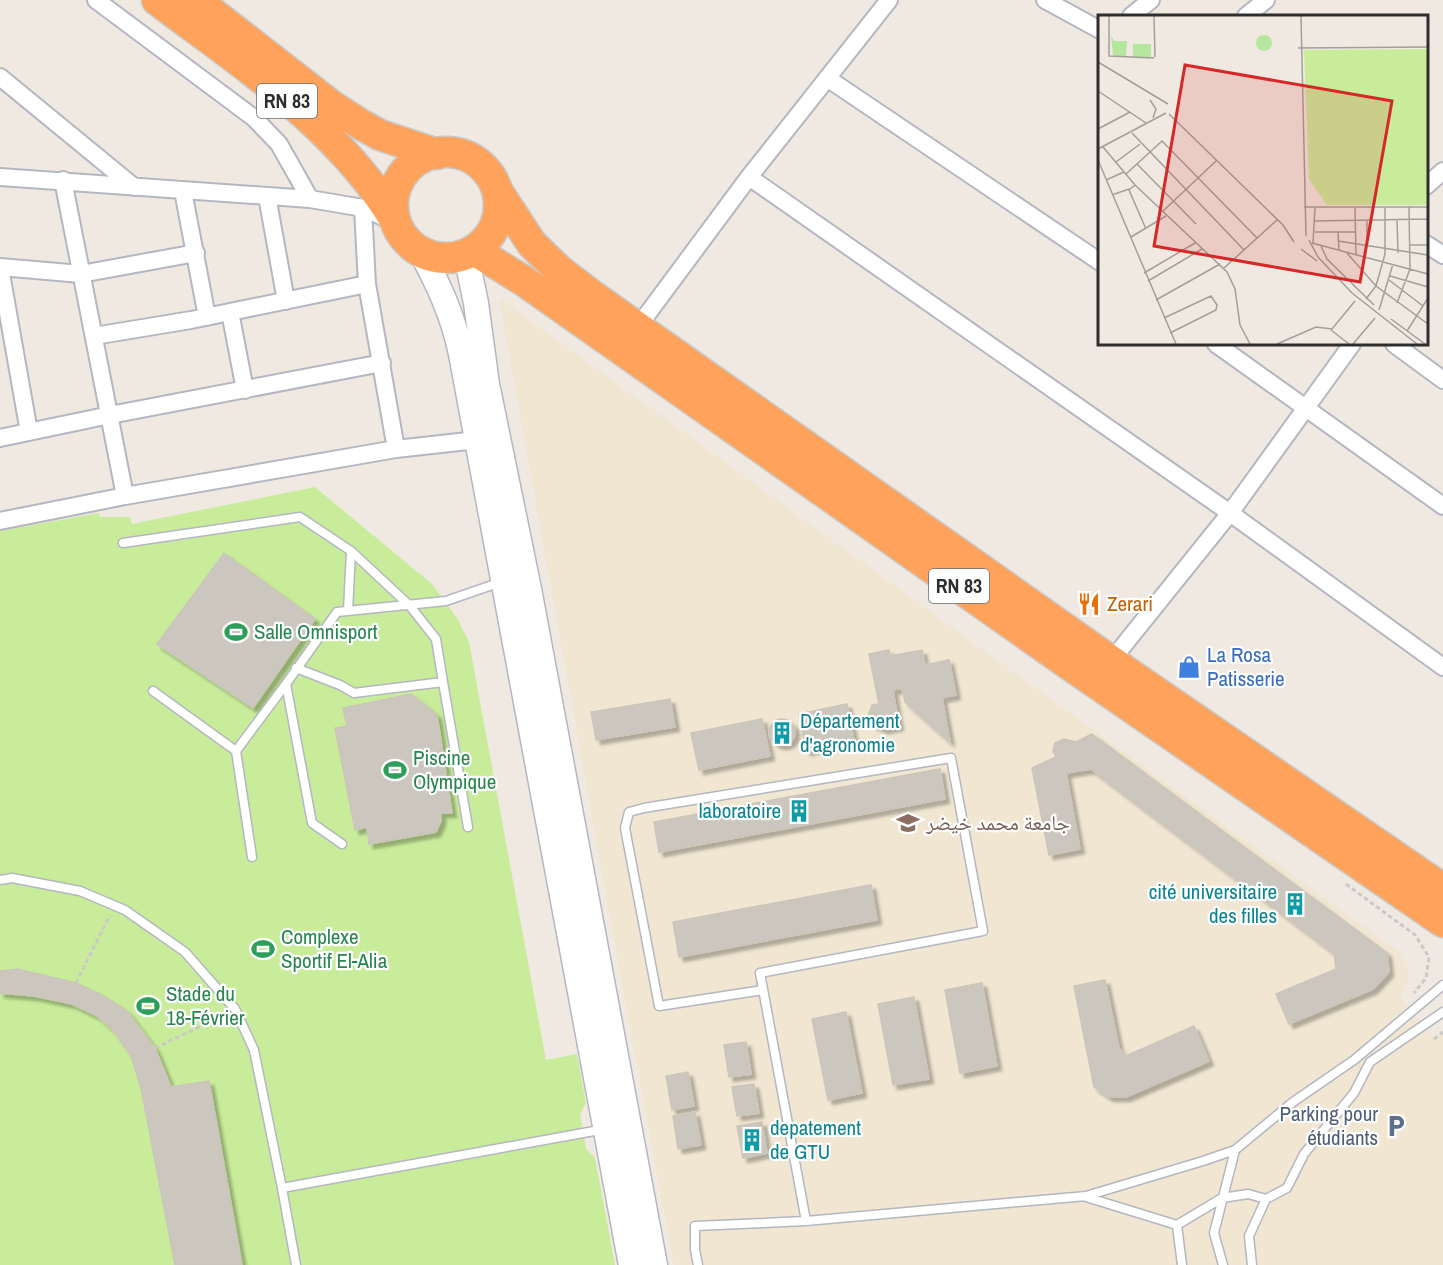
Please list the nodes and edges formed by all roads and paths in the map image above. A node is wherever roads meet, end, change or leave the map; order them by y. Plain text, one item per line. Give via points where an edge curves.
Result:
1 (96, 0) edge
2 (157, 0) edge
3 (196, 0) edge
4 (889, 0) edge
5 (1046, 0) edge
6 (1151, 0) edge
7 (1266, 0) edge
8 (1132, 15) edge
9 (1247, 15) edge
10 (1098, 29) edge
11 (0, 76) edge
12 (827, 78) junction
13 (437, 154) junction
14 (1443, 171) edge
15 (0, 177) edge
16 (749, 177) junction
17 (63, 180) junction
18 (1428, 184) edge
19 (134, 187) junction
20 (183, 190) junction
21 (498, 192) junction
22 (267, 196) junction
23 (309, 199) junction
24 (363, 208) junction
25 (396, 222) junction
26 (1428, 245) edge
27 (421, 252) junction
28 (196, 253) junction
29 (470, 253) junction
30 (1443, 255) edge
31 (1098, 261) edge
32 (0, 267) edge
33 (81, 274) junction
34 (367, 284) junction
35 (286, 301) junction
36 (230, 312) junction
37 (207, 317) junction
38 (637, 328) junction
39 (94, 336) junction
40 (1217, 345) edge
41 (1351, 345) edge
42 (1395, 345) edge
43 (382, 363) junction
44 (1443, 380) edge
45 (244, 390) junction
46 (1307, 407) junction
47 (110, 415) junction
48 (29, 432) junction
49 (0, 438) edge
50 (477, 440) junction
51 (396, 449) junction
52 (125, 496) junction
53 (1443, 506) edge
54 (1230, 513) junction
55 (0, 521) edge
56 (123, 543) dead end
57 (351, 551) junction
58 (504, 580) junction
59 (410, 606) junction
60 (348, 611) junction
61 (1111, 661) junction
62 (1443, 667) edge
63 (296, 668) junction
64 (444, 682) junction
65 (286, 684) junction
66 (153, 691) dead end
67 (236, 751) junction
68 (468, 827) dead end
69 (342, 844) dead end
70 (252, 857) dead end
71 (0, 880) edge
72 (1443, 889) edge
73 (115, 906) junction
74 (1443, 922) edge
75 (76, 983) dead end
76 (1443, 985) edge
77 (763, 990) junction
78 (235, 1009) junction
79 (1443, 1012) edge
80 (1443, 1032) edge
81 (1434, 1039) dead end
82 (155, 1048) dead end
83 (606, 1129) junction
84 (1235, 1150) junction
85 (282, 1188) junction
86 (1086, 1196) junction
87 (1222, 1198) junction
88 (1266, 1199) junction
89 (806, 1221) junction
90 (1177, 1225) junction
91 (296, 1265) edge
92 (631, 1265) edge
93 (655, 1265) edge
94 (698, 1265) edge
95 (1182, 1265) edge
96 (1223, 1265) edge
97 (1252, 1265) edge

1 - 23 street via 254,118 279,144
2 - 25 highway, RN 83 via 314,123 343,151
3 - 13 highway, RN 83 via 362,125
4 - 12 street
5 - 10 street
6 - 8 street
7 - 9 street
11 - 19 street
12 - 16 street
12 - 31 street
13 - 21 highway via 463,155 475,161
13 - 25 highway via 406,171 393,204
14 - 18 street
15 - 17 street
16 - 38 street
16 - 54 street
17 - 19 street
17 - 33 street
19 - 20 street
20 - 22 street
20 - 28 street
21 - 29 highway via 498,219 489,237
21 - 38 highway, RN 83 via 532,244 559,270
22 - 23 street
22 - 35 street
23 - 24 street
24 - 25 street
24 - 34 street
25 - 27 highway via 410,244
26 - 30 street
27 - 29 highway via 450,258
27 - 50 main road via 455,324
28 - 33 street
28 - 37 street
29 - 74 highway, RN 83 via 499,264
29 - 93 main road via 488,384
32 - 33 street
32 - 48 street
33 - 39 street
34 - 35 street
34 - 43 street
35 - 36 street
36 - 37 street
36 - 45 street
37 - 39 street
38 - 61 highway, RN 83
39 - 47 street
40 - 46 street
41 - 46 street
42 - 44 street
43 - 45 street
43 - 51 street
45 - 47 street
46 - 53 street
46 - 54 street
47 - 48 street
47 - 52 street
48 - 49 street
50 - 51 street
50 - 58 main road
51 - 52 street
52 - 55 street
54 - 61 street
54 - 62 street
56 - 57 lane via 300,517
57 - 59 lane
57 - 60 lane
58 - 59 lane via 446,601
58 - 83 main road
59 - 60 lane
59 - 64 lane via 436,639
60 - 63 lane via 337,612
61 - 72 highway, RN 83
63 - 64 lane via 354,693
63 - 65 lane
64 - 68 lane
65 - 67 lane
65 - 69 lane via 312,823
66 - 67 lane
67 - 70 lane
71 - 73 lane via 12,878 80,891
73 - 75 path
73 - 78 lane via 185,952
76 - 84 lane via 1354,1060 1293,1102
77 - 77 lane via 760,973 983,931 951,758 629,813 625,828 659,1006
77 - 89 lane
78 - 82 path
78 - 85 lane via 254,1050
79 - 88 lane via 1370,1062 1354,1093 1304,1154 1287,1188
80 - 81 path
83 - 85 lane
83 - 92 main road
84 - 86 lane
84 - 87 lane
85 - 91 lane
86 - 89 lane
86 - 90 lane
87 - 88 lane via 1248,1194
87 - 90 lane
87 - 96 lane via 1214,1233
88 - 97 lane via 1249,1236
89 - 94 lane via 695,1226
90 - 95 lane

